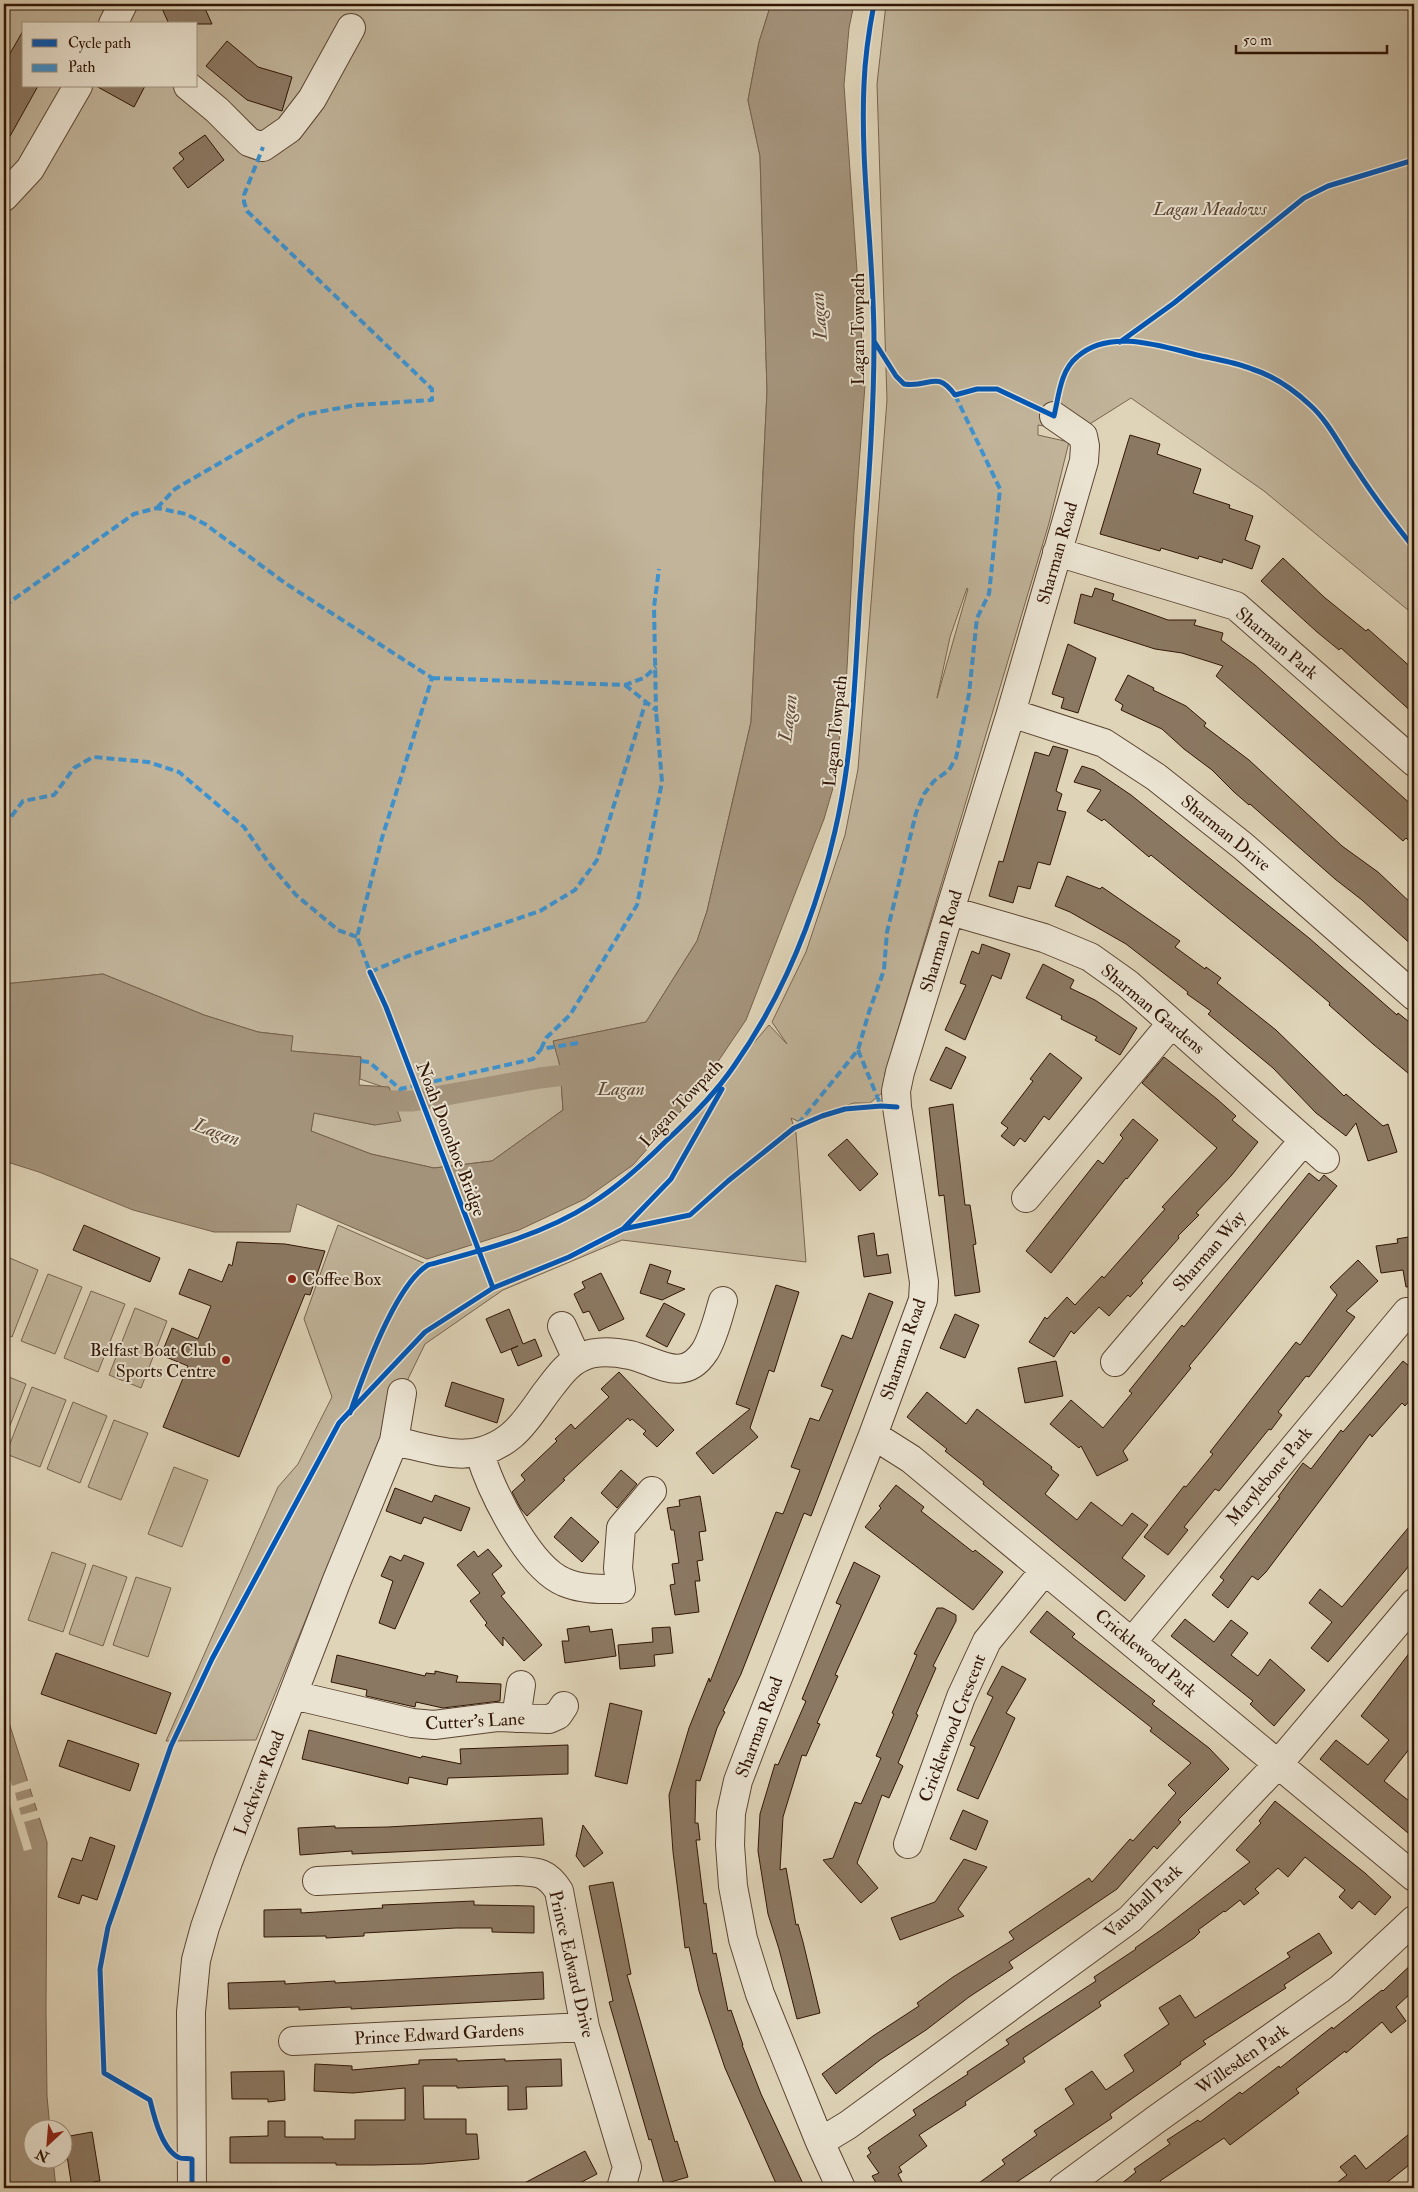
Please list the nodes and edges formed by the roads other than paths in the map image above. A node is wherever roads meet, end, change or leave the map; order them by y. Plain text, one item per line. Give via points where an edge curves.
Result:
1 (122, 4) edge
2 (114, 22) edge
3 (351, 28) dead end
4 (77, 88) edge
5 (190, 88) edge
6 (4, 197) edge
7 (1054, 416) dead end
8 (1057, 552) junction
9 (1011, 713) junction
10 (1414, 762) edge
11 (951, 911) junction
12 (1414, 996) edge
13 (1171, 1024) junction
14 (1304, 1140) junction
15 (1325, 1159) dead end
16 (1026, 1198) dead end
17 (723, 1301) dead end
18 (1407, 1312) dead end
19 (562, 1326) dead end
20 (577, 1359) junction
21 (1115, 1362) dead end
22 (402, 1393) dead end
23 (873, 1436) junction
24 (394, 1440) junction
25 (480, 1454) junction
26 (652, 1491) dead end
27 (1045, 1570) junction
28 (1414, 1603) edge
29 (1132, 1642) junction
30 (520, 1685) dead end
31 (293, 1695) junction
32 (564, 1706) dead end
33 (516, 1718) junction
34 (1278, 1763) junction
35 (908, 1844) dead end
36 (1414, 1877) edge
37 (318, 1881) dead end
38 (1414, 1920) edge
39 (585, 2027) junction
40 (293, 2041) dead end
41 (820, 2142) junction
42 (192, 2188) edge
43 (621, 2188) edge
44 (841, 2188) edge
45 (1063, 2188) edge

1 - 2 street
3 - 5 street via 312,100 289,129 263,147 250,142
4 - 6 street via 30,169
7 - 8 street, Sharman Road via 1083,436 1085,446 1084,461
8 - 9 street, Sharman Road
8 - 10 street, Sharman Park via 1236,606
9 - 11 street, Sharman Road
9 - 12 street, Sharman Drive via 1104,743 1156,777 1243,846
11 - 13 street, Sharman Gardens via 1044,938 1090,958 1128,984
11 - 23 street, Sharman Road via 896,1091 924,1282 923,1300
13 - 14 street, Sharman Gardens
13 - 16 street
14 - 15 street, Sharman Gardens
14 - 21 street, Sharman Way
17 - 20 street via 705,1351 686,1366 664,1368 632,1355 614,1353 597,1353
18 - 29 street, Marylebone Park
19 - 20 street
20 - 25 street via 568,1365 513,1435
22 - 24 street, Lockview Road
23 - 27 street, Cricklewood Park via 911,1459
23 - 41 street, Sharman Road via 738,1781 731,1813 733,1886 743,1939 760,1994
24 - 25 street via 451,1453
24 - 31 street, Lockview Road
25 - 26 street via 498,1500 532,1553 562,1582 582,1588 621,1589 618,1568 621,1528
27 - 29 street, Cricklewood Park
27 - 35 street, Cricklewood Crescent via 987,1641 961,1697
28 - 34 street, Vauxhall Park
29 - 34 street, Cricklewood Park
30 - 33 street
31 - 33 street, Cutter's Lane via 412,1723 434,1725
31 - 42 street, Lockview Road via 228,1862 196,1960 191,2012
32 - 33 street, Cutter's Lane via 558,1715 549,1719
34 - 36 street, Cricklewood Park
34 - 41 street, Vauxhall Park via 1130,1919 848,2126
37 - 39 street, Prince Edward Drive via 517,1871 545,1875 559,1891
38 - 45 street, Willesden Park via 1340,1989
39 - 40 street, Prince Edward Gardens
39 - 43 street, Prince Edward Drive via 627,2167
41 - 44 street, Sharman Road

